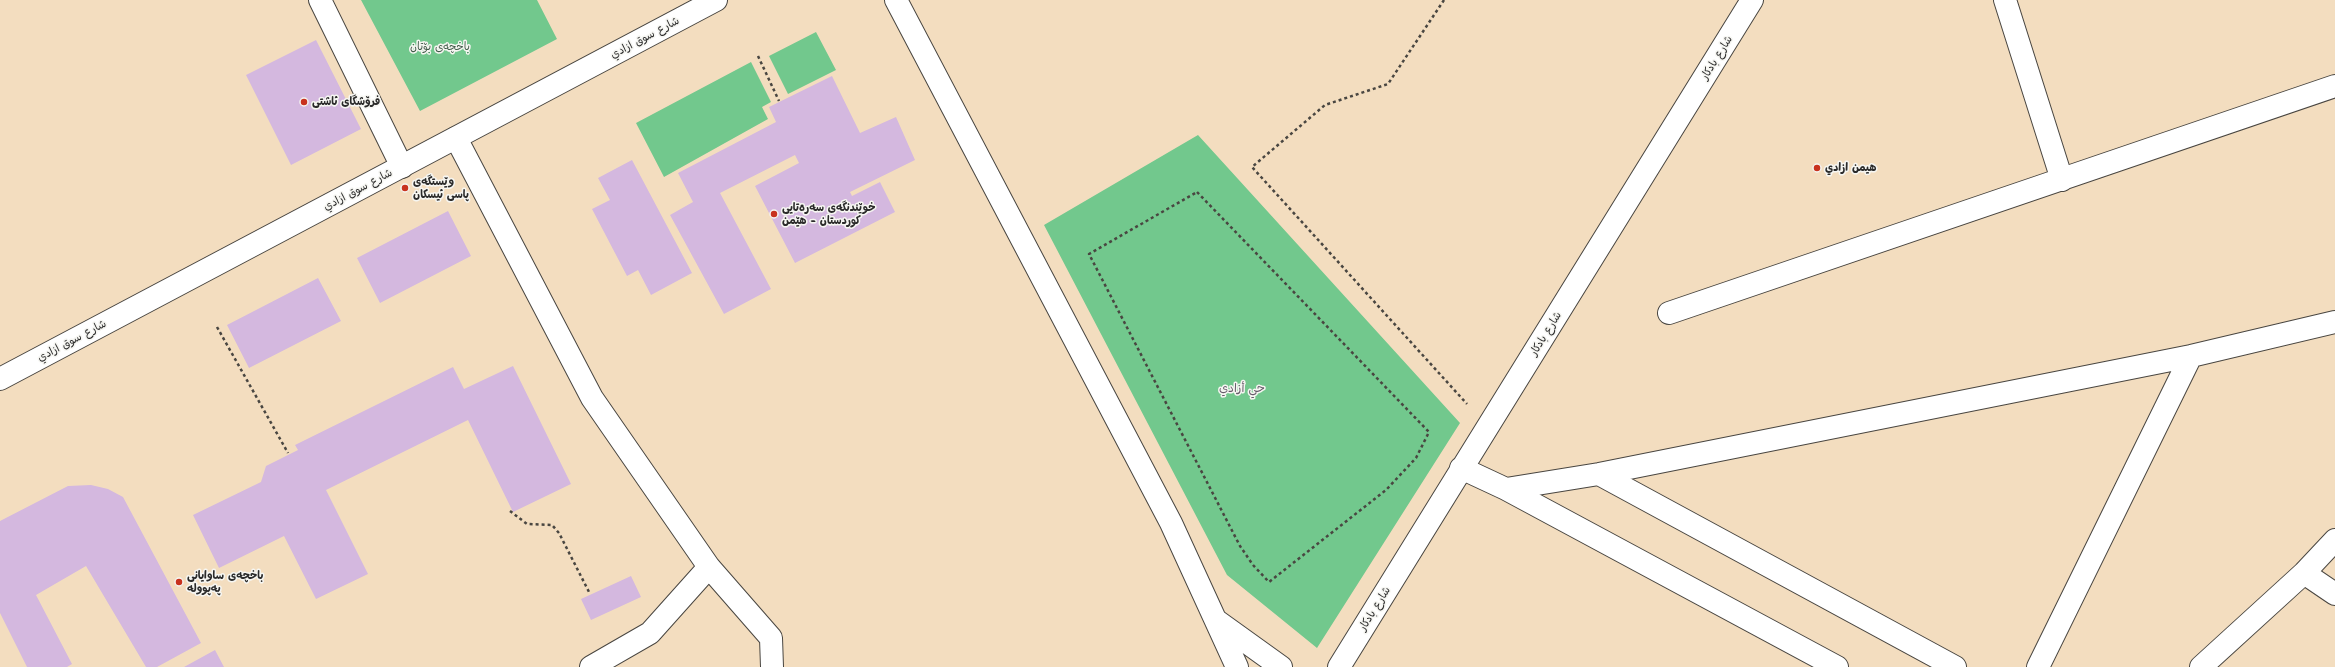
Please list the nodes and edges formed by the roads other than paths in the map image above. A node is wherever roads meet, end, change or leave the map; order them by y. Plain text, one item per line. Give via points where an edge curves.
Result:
1 (320, 0) edge
2 (716, 0) edge
3 (896, 0) edge
4 (1752, 0) edge
5 (2005, 0) edge
6 (2335, 86) edge
7 (456, 138) junction
8 (402, 167) junction
9 (2062, 180) junction
10 (1669, 313) dead end
11 (2335, 322) edge
12 (2191, 356) junction
13 (0, 379) edge
14 (1461, 468) junction
15 (1599, 474) junction
16 (1506, 490) junction
17 (2335, 540) edge
18 (709, 567) junction
19 (2304, 573) junction
20 (2335, 594) edge
21 (1216, 620) junction
22 (591, 667) edge
23 (772, 667) edge
24 (1237, 667) edge
25 (1281, 667) edge
26 (1339, 667) edge
27 (1837, 667) edge
28 (1955, 667) edge
29 (2038, 667) edge
30 (2201, 667) edge

1 - 8 street
2 - 7 street, شارع سوق ازادي
3 - 21 street via 1171,523
4 - 14 street, شارع بادكار
5 - 9 street
6 - 9 street
7 - 8 street, شارع سوق ازادي
7 - 18 street via 592,398
8 - 13 street, شارع سوق ازادي
9 - 10 street
11 - 12 street
12 - 15 street
12 - 29 street
14 - 16 street
14 - 26 street, شارع بادكار
15 - 16 street
15 - 28 street
16 - 27 street
17 - 19 street
18 - 22 street via 650,633
18 - 23 street via 771,638
19 - 20 street
19 - 30 street
21 - 24 street
21 - 25 street

